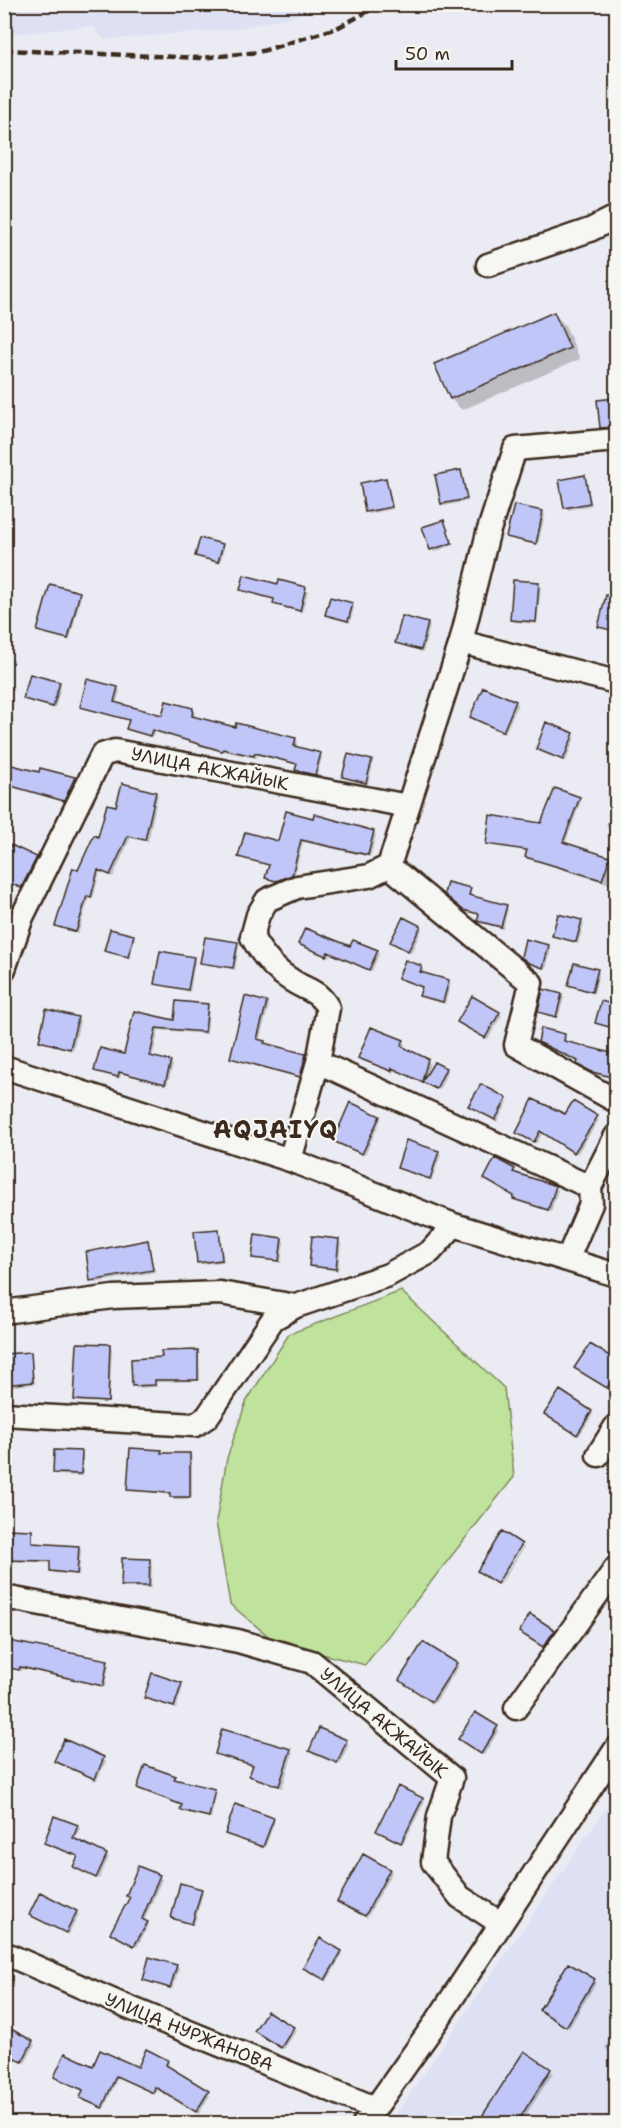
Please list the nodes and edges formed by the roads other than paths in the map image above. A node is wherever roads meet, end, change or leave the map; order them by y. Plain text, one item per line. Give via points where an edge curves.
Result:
1 (616, 217) edge
2 (488, 265) dead end
3 (616, 440) edge
4 (461, 642) junction
5 (616, 682) edge
6 (408, 806) junction
7 (389, 866) junction
8 (4, 969) edge
9 (318, 1062) junction
10 (4, 1067) edge
11 (616, 1101) edge
12 (616, 1136) edge
13 (290, 1160) junction
14 (591, 1187) junction
15 (454, 1225) junction
16 (567, 1260) junction
17 (616, 1275) edge
18 (296, 1306) junction
19 (4, 1312) edge
20 (4, 1414) edge
21 (616, 1426) edge
22 (598, 1455) dead end
23 (616, 1569) edge
24 (4, 1597) edge
25 (516, 1708) dead end
26 (616, 1749) edge
27 (500, 1923) junction
28 (4, 1953) edge
29 (370, 2116) edge

1 - 2 street via 590,230
3 - 4 street via 515,449 488,532
4 - 5 street
4 - 6 street
6 - 7 street
6 - 8 street, УЛИЦА АКЖАЙЫК via 115,751 102,755 22,917
7 - 9 street via 369,876 297,887 267,900 258,915 252,938 265,959 291,980 320,994 328,1008
7 - 11 street via 531,983 516,1045
9 - 13 street
9 - 14 street
10 - 13 street
12 - 14 street
13 - 15 street
14 - 16 street via 591,1204
15 - 16 street
15 - 18 street via 430,1252 388,1275
16 - 17 street
18 - 19 street via 220,1293 113,1297
18 - 20 street via 273,1319 207,1417 195,1425
21 - 22 street
23 - 25 street
24 - 27 street, УЛИЦА АКЖАЙЫК via 238,1641 312,1662 452,1778 440,1816 433,1862 460,1897
26 - 27 street
27 - 29 street
28 - 29 street, УЛИЦА НУРЖАНОВА

